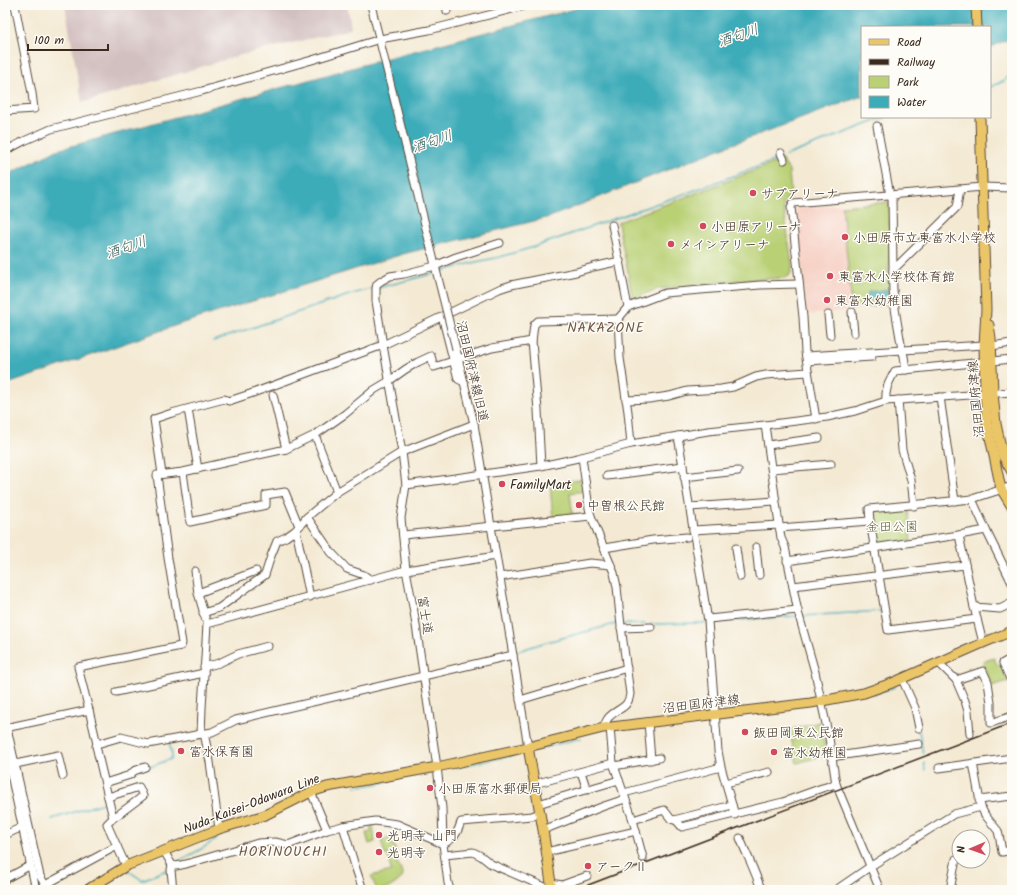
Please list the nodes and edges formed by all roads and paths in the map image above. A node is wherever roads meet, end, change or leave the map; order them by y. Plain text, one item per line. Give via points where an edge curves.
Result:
1 (15, 5) edge
2 (371, 5) edge
3 (528, 5) edge
4 (976, 5) edge
5 (977, 26) edge
6 (380, 39) junction
7 (5, 111) edge
8 (980, 118) edge
9 (877, 126) dead end
10 (5, 151) edge
11 (982, 187) junction
12 (1012, 188) edge
13 (960, 189) junction
14 (891, 195) junction
15 (612, 225) dead end
16 (500, 243) dead end
17 (620, 261) junction
18 (435, 268) junction
19 (893, 270) junction
20 (799, 284) junction
21 (628, 307) junction
22 (852, 312) dead end
23 (828, 315) dead end
24 (442, 316) junction
25 (618, 319) junction
26 (854, 333) dead end
27 (830, 335) dead end
28 (532, 341) junction
29 (1012, 342) edge
30 (383, 345) junction
31 (984, 345) junction
32 (903, 353) junction
33 (872, 357) dead end
34 (808, 359) junction
35 (1012, 359) edge
36 (456, 360) junction
37 (988, 362) junction
38 (906, 370) junction
39 (808, 372) junction
40 (389, 381) junction
41 (1012, 392) edge
42 (989, 393) junction
43 (273, 395) dead end
44 (940, 397) junction
45 (626, 400) junction
46 (898, 400) junction
47 (886, 401) junction
48 (188, 409) junction
49 (816, 419) junction
50 (474, 424) junction
51 (765, 425) junction
52 (315, 435) junction
53 (678, 436) junction
54 (819, 438) dead end
55 (631, 444) junction
56 (768, 445) junction
57 (286, 449) junction
58 (402, 452) junction
59 (582, 457) junction
60 (831, 464) dead end
61 (541, 466) junction
62 (683, 466) junction
63 (198, 469) junction
64 (772, 469) junction
65 (738, 471) dead end
66 (183, 472) junction
67 (1012, 472) edge
68 (162, 474) junction
69 (482, 475) junction
70 (607, 476) dead end
71 (684, 477) junction
72 (406, 485) junction
73 (1012, 486) edge
74 (1001, 489) junction
75 (337, 492) junction
76 (972, 499) junction
77 (775, 501) junction
78 (954, 501) junction
79 (914, 506) junction
80 (690, 507) junction
81 (1012, 507) edge
82 (307, 516) junction
83 (591, 516) junction
84 (870, 521) junction
85 (490, 526) junction
86 (779, 526) junction
87 (297, 528) junction
88 (693, 530) junction
89 (986, 530) junction
90 (403, 535) junction
91 (959, 535) junction
92 (687, 537) dead end
93 (756, 547) dead end
94 (604, 548) junction
95 (736, 548) dead end
96 (875, 548) junction
97 (496, 556) junction
98 (787, 561) junction
99 (611, 565) junction
100 (965, 565) junction
101 (406, 570) junction
102 (195, 571) dead end
103 (256, 571) dead end
104 (759, 574) dead end
105 (880, 576) junction
106 (740, 577) dead end
107 (500, 578) junction
108 (371, 580) junction
109 (1012, 583) edge
110 (793, 586) junction
111 (198, 593) junction
112 (310, 597) junction
113 (1012, 603) edge
114 (974, 607) junction
115 (203, 613) junction
116 (799, 614) junction
117 (977, 619) junction
118 (708, 622) junction
119 (207, 624) junction
120 (621, 625) junction
121 (652, 627) dead end
122 (1012, 631) edge
123 (983, 643) junction
124 (268, 646) dead end
125 (513, 652) junction
126 (1012, 658) edge
127 (939, 663) junction
128 (627, 668) junction
129 (204, 670) junction
130 (423, 674) junction
131 (902, 679) junction
132 (956, 680) junction
133 (1012, 683) edge
134 (116, 692) dead end
135 (520, 700) junction
136 (821, 702) junction
137 (89, 710) junction
138 (715, 714) junction
139 (1012, 716) edge
140 (648, 722) junction
141 (6, 728) edge
142 (607, 728) junction
143 (919, 728) dead end
144 (203, 734) junction
145 (970, 734) dead end
146 (97, 744) junction
147 (919, 744) dead end
148 (528, 747) junction
149 (5, 748) edge
150 (831, 757) junction
151 (659, 758) dead end
152 (1012, 758) edge
153 (651, 760) junction
154 (974, 763) junction
155 (613, 764) junction
156 (10, 766) edge
157 (721, 766) junction
158 (145, 767) dead end
159 (939, 768) dead end
160 (438, 770) junction
161 (581, 772) junction
162 (769, 772) dead end
163 (63, 776) dead end
164 (619, 780) junction
165 (105, 782) junction
166 (726, 783) junction
167 (534, 784) junction
168 (836, 784) junction
169 (587, 790) junction
170 (312, 795) junction
171 (624, 796) junction
172 (1012, 796) edge
173 (108, 797) junction
174 (538, 804) junction
175 (980, 804) junction
176 (732, 805) junction
177 (540, 813) junction
178 (735, 815) junction
179 (113, 818) junction
180 (633, 820) junction
181 (676, 820) junction
182 (343, 826) junction
183 (22, 827) junction
184 (219, 829) junction
185 (327, 830) junction
186 (543, 830) junction
187 (636, 831) junction
188 (5, 835) edge
189 (740, 838) dead end
190 (443, 844) junction
191 (117, 846) junction
192 (1012, 850) edge
193 (164, 851) junction
194 (546, 852) junction
195 (445, 854) junction
196 (643, 858) dead end
197 (31, 865) junction
198 (172, 865) junction
199 (126, 866) junction
200 (871, 866) junction
201 (954, 869) edge
202 (587, 876) dead end
203 (5, 879) edge
204 (34, 880) junction
205 (552, 887) edge
206 (45, 888) edge
207 (36, 890) edge
208 (87, 890) edge
209 (173, 890) edge
210 (363, 890) edge
211 (450, 890) edge
212 (761, 890) edge
213 (836, 890) edge
214 (880, 890) edge
215 (950, 890) edge

1 - 7 street via 34,109
2 - 6 street, 沼田国府津線旧道
3 - 6 street via 429,30
4 - 5 main road
6 - 10 street via 312,60 52,129
6 - 18 street, 沼田国府津線旧道
8 - 11 main road, 沼田国府津線
9 - 14 street
11 - 12 street
11 - 13 street
11 - 31 main road, 沼田国府津線 via 986,310 991,338
13 - 14 street
13 - 19 street via 956,207
14 - 19 street
14 - 20 street via 794,203 792,207
15 - 17 street
16 - 18 street via 456,257
17 - 21 street
17 - 24 street via 511,285
18 - 30 street, 富士道 via 390,276 378,284 376,296
18 - 36 street, 沼田国府津線旧道, bridge via 456,348
19 - 32 street via 892,279
20 - 21 street via 760,284 665,293
20 - 34 street
21 - 25 street
22 - 26 street
23 - 27 street
24 - 30 street
24 - 36 street
25 - 28 street via 538,321 534,325
25 - 45 street
28 - 36 street via 492,348
28 - 61 street
29 - 31 street
30 - 40 street, 富士道
30 - 48 street via 229,401 224,399
31 - 32 street
31 - 37 main road, 沼田国府津線
32 - 34 street
32 - 38 street
33 - 34 street
34 - 39 street
35 - 37 street
36 - 40 street via 434,367 431,356
36 - 50 street, 沼田国府津線旧道
37 - 38 street
37 - 42 main road, 沼田国府津線
38 - 47 street via 895,371 887,384
39 - 45 street via 766,375 721,389
39 - 49 street via 815,400
40 - 52 street
40 - 58 street, 富士道
41 - 42 street
42 - 44 street
42 - 67 main road, 沼田国府津線 via 1003,456
42 - 74 main road, 沼田国府津線 via 987,423
43 - 57 street
44 - 46 street
44 - 78 street
45 - 55 street
46 - 47 street
46 - 79 street via 902,450 911,480
47 - 49 street
48 - 63 street
48 - 68 street via 154,419
49 - 51 street
50 - 58 street
50 - 69 street, 沼田国府津線旧道
51 - 53 street
51 - 56 street
52 - 57 street
52 - 75 street
53 - 55 street
53 - 62 street
54 - 56 street
55 - 59 street
56 - 64 street
57 - 63 street
58 - 72 street, 富士道
58 - 75 street
59 - 61 street
59 - 83 street
60 - 64 street
61 - 69 street
62 - 70 street
62 - 71 street
63 - 66 street
64 - 77 street
65 - 71 street
66 - 68 street
66 - 87 street via 190,522 266,505 266,495 285,492
68 - 137 street via 157,475 182,643 181,646 78,666
69 - 72 street
69 - 85 street, 沼田国府津線旧道
71 - 80 street
72 - 90 street, 富士道 via 401,518
73 - 74 street
74 - 76 street
74 - 81 main road, 沼田国府津線
75 - 82 street
76 - 78 street
76 - 89 street
77 - 80 street
77 - 86 street
78 - 79 street
79 - 84 street via 869,509
80 - 88 street
82 - 87 street
82 - 108 street via 331,552 347,569
83 - 85 street
83 - 94 street
84 - 86 street
84 - 96 street
85 - 90 street
85 - 97 street, 沼田国府津線旧道
86 - 88 street
86 - 98 street
87 - 112 street
87 - 115 street via 286,537 277,540 265,575 219,608
88 - 118 street
89 - 91 street
89 - 109 street
90 - 101 street, 富士道
91 - 96 street
91 - 100 street
92 - 94 street
93 - 104 street
94 - 99 street
95 - 106 street
96 - 98 street
96 - 105 street
97 - 101 street
97 - 107 street, 沼田国府津線旧道
98 - 110 street
99 - 107 street via 590,562
99 - 120 street via 617,587
100 - 105 street
100 - 114 street
101 - 108 street
101 - 130 street, 富士道
102 - 111 street
103 - 111 street
105 - 110 street
105 - 117 street via 888,630
107 - 125 street, 沼田国府津線旧道
108 - 112 street
110 - 116 street
111 - 115 street
112 - 119 street
113 - 114 street via 1000,609
114 - 117 street
115 - 119 street
116 - 118 street
116 - 136 street
117 - 123 street
118 - 138 street
119 - 129 street
120 - 121 street
120 - 128 street
122 - 123 main road, 沼田国府津線
123 - 127 main road, 沼田国府津線
124 - 129 street via 238,654
125 - 130 street
125 - 135 street, 沼田国府津線旧道
126 - 133 street via 1003,662
127 - 131 main road, 沼田国府津線
127 - 132 street
128 - 135 street
128 - 142 street via 629,701 609,717
129 - 134 street
129 - 144 street
130 - 144 street via 236,720
130 - 160 street, 富士道
131 - 136 main road, 沼田国府津線 via 870,691
131 - 143 street via 915,708
132 - 139 street via 983,671 988,682 991,723
132 - 145 street via 968,710
135 - 148 street, 沼田国府津線旧道
136 - 138 main road, 沼田国府津線
136 - 150 street
137 - 141 street
137 - 146 street
138 - 140 main road, 沼田国府津線
138 - 157 street
140 - 142 main road, 沼田国府津線
140 - 153 street
141 - 156 street
142 - 148 main road, 沼田国府津線
142 - 155 street
144 - 146 street via 148,744 121,737
144 - 184 street via 210,762
146 - 165 street
147 - 150 street
148 - 160 main road, Nuda-Kaisei-Odawara Line
148 - 167 main road
149 - 156 street
150 - 168 street
151 - 153 street
152 - 154 street
153 - 155 street
154 - 159 street
154 - 175 street
155 - 161 street
155 - 164 street
156 - 163 street via 58,755
156 - 183 street
156 - 206 street
157 - 166 street
157 - 171 street
158 - 165 street via 130,775
160 - 170 main road, Nuda-Kaisei-Odawara Line via 327,787
160 - 190 street, 富士道
161 - 167 street
161 - 169 street
162 - 166 street
164 - 169 street
164 - 171 street
165 - 173 street
166 - 176 street
167 - 174 main road
168 - 178 street
168 - 200 street
169 - 174 street
170 - 184 main road, Nuda-Kaisei-Odawara Line via 265,815
170 - 185 street
171 - 180 street
171 - 186 street
172 - 175 street
173 - 179 street
173 - 179 street via 139,787 143,796
174 - 177 main road
175 - 192 street via 998,831 1002,852
175 - 200 street via 954,814
176 - 178 street
176 - 181 street
177 - 186 main road
177 - 190 street via 532,816 461,822 457,833
178 - 181 street via 682,827
179 - 191 street via 107,824
180 - 181 street via 664,810 671,819
180 - 187 street
182 - 185 street
182 - 190 street via 375,820 397,824
182 - 210 street
183 - 188 street
183 - 197 street
184 - 193 main road, Nuda-Kaisei-Odawara Line
185 - 198 street via 288,844 258,843 186,864
186 - 194 main road
187 - 194 street
187 - 196 street
189 - 212 street
190 - 195 street, 富士道
191 - 199 street
191 - 206 street
193 - 198 street
193 - 199 main road, Nuda-Kaisei-Odawara Line
194 - 205 main road
195 - 205 street via 473,852 491,864 547,888
195 - 211 street, 富士道
197 - 203 street
197 - 204 street
198 - 209 street
199 - 208 main road, Nuda-Kaisei-Odawara Line
200 - 213 street
200 - 214 street
201 - 215 street
202 - 205 street
204 - 206 street
204 - 207 street

